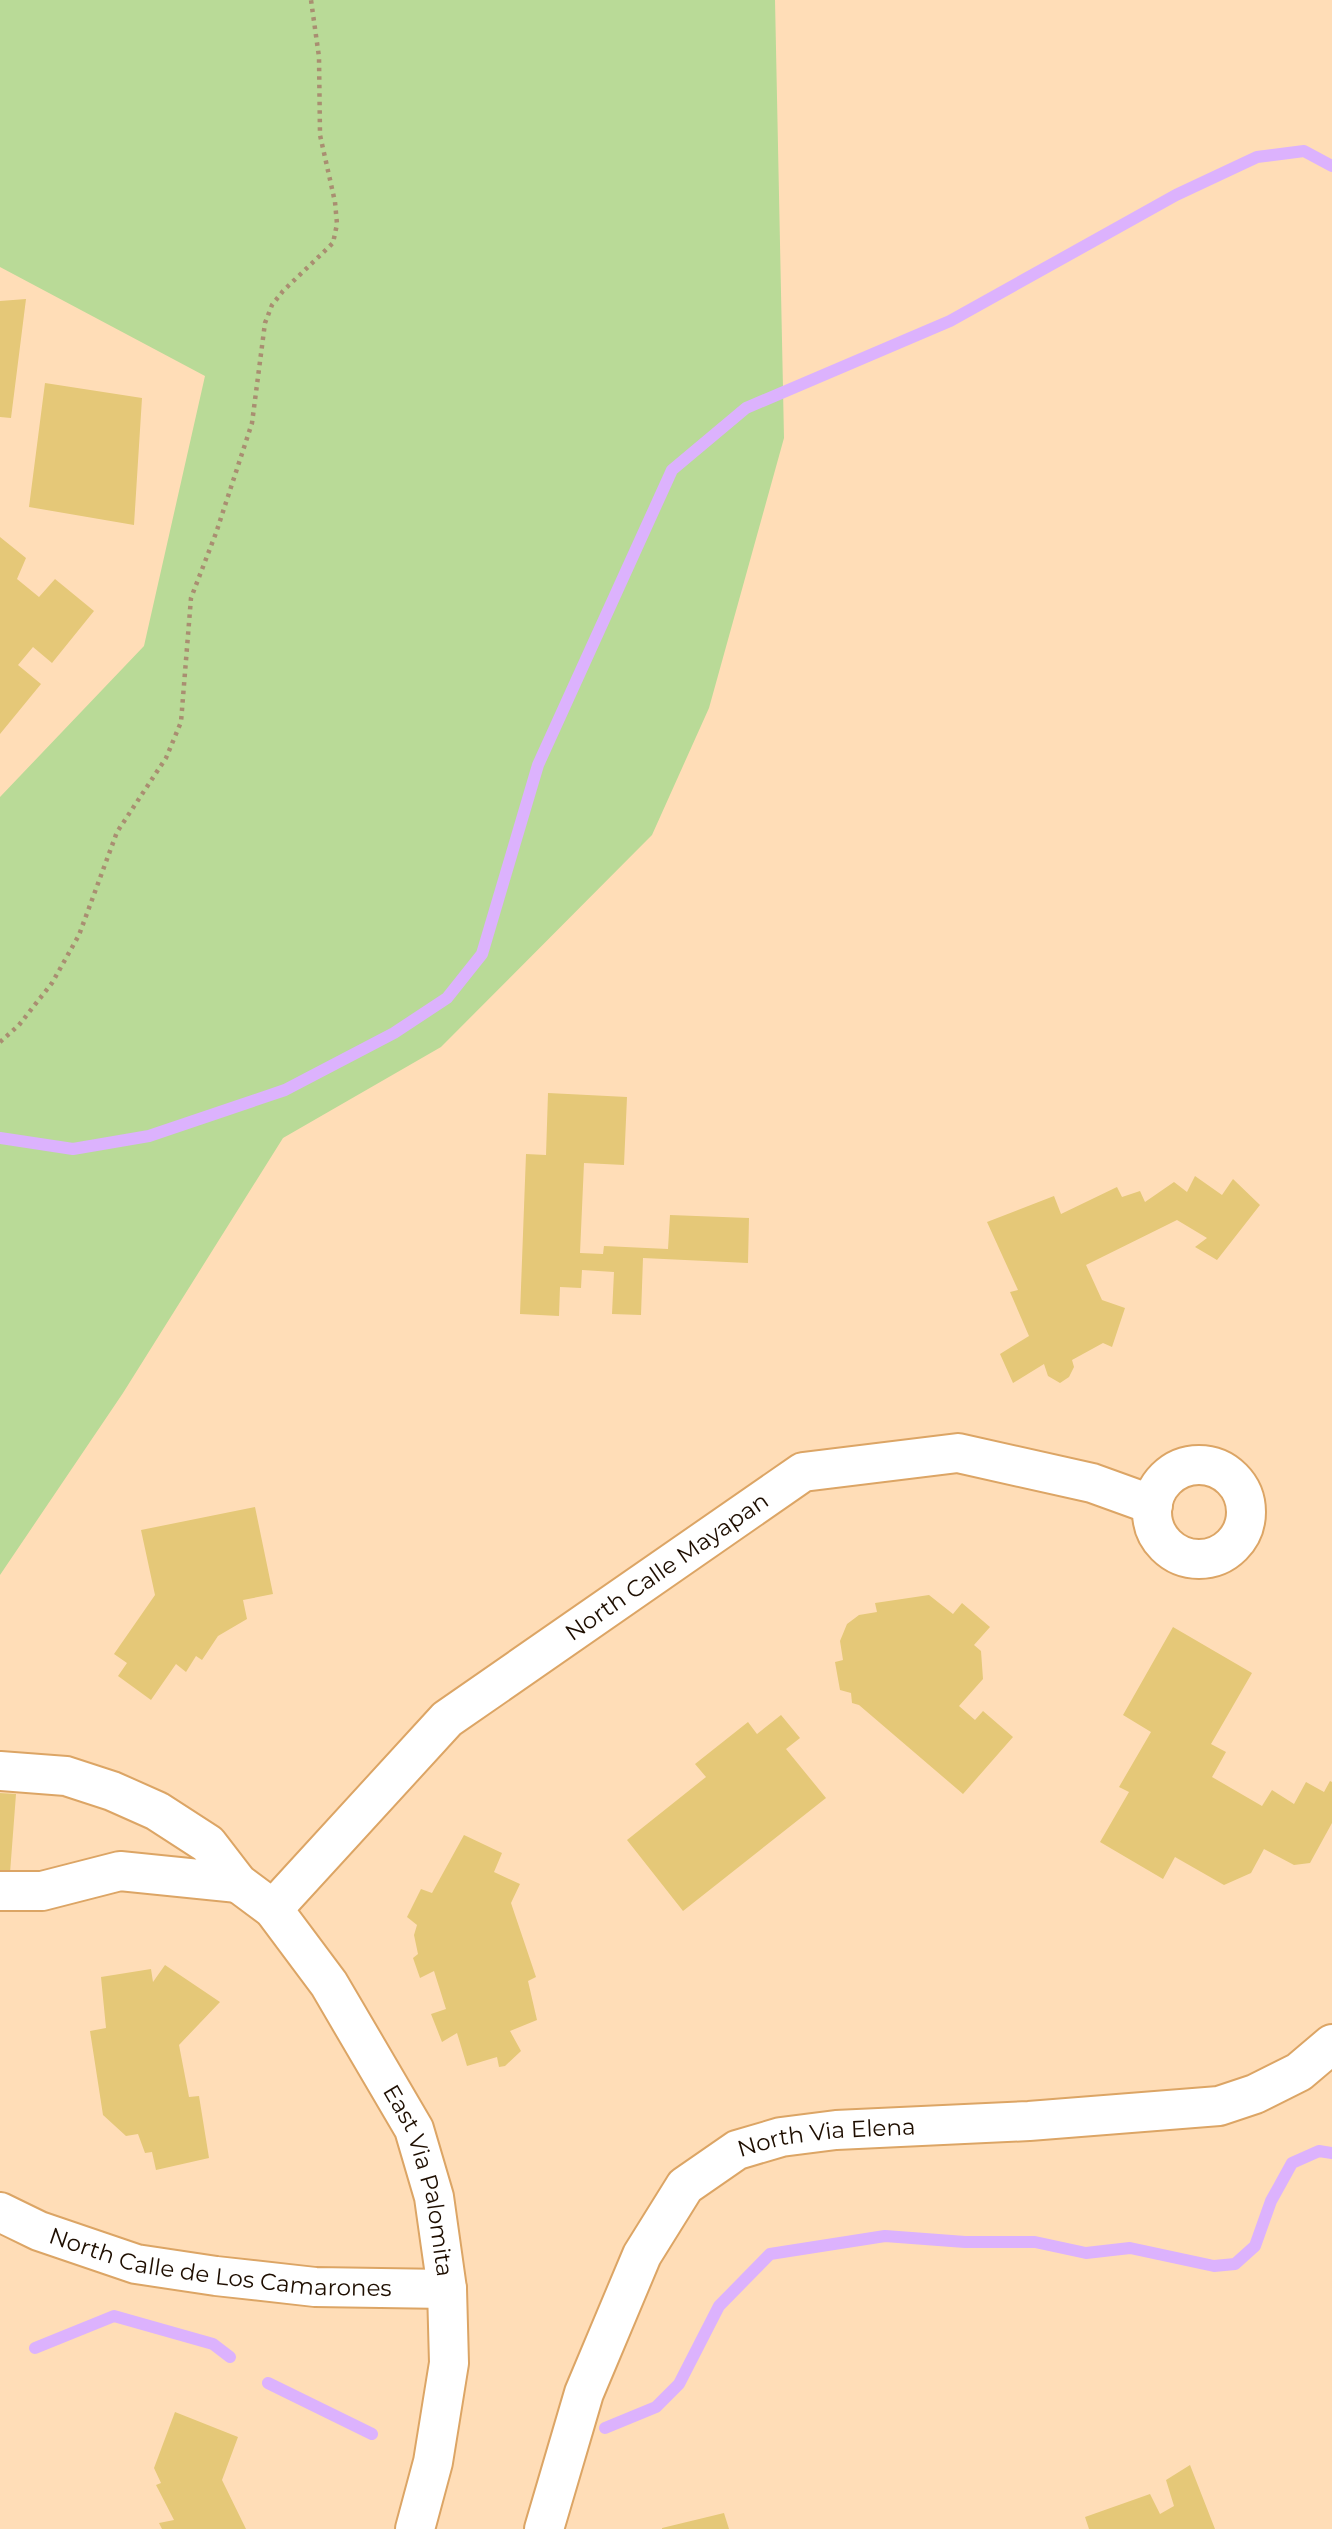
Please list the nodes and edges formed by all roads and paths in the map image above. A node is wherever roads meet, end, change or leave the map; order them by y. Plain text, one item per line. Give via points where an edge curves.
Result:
1 (311, 0) edge
2 (0, 1042) edge
3 (1153, 1505) dead end
4 (0, 1771) edge
5 (238, 1883) junction
6 (0, 1891) edge
7 (273, 1909) junction
8 (1332, 2043) edge
9 (0, 2212) edge
10 (447, 2289) junction
11 (415, 2529) edge
12 (544, 2529) edge

1 - 2 path via 319,57 320,135 335,202 333,243 283,291 265,323 252,423 191,598 181,722 166,758 117,832 79,935 52,984
3 - 7 street, North Calle Mayapan via 1091,1483 958,1453 803,1472 447,1719
4 - 5 street, East Via Palomita via 66,1776 157,1811 208,1844
5 - 6 street via 120,1871 43,1891
5 - 7 street, East Via Palomita
7 - 10 street, East Via Palomita via 329,1984 414,2129 434,2197
8 - 12 street, North Via Elena via 1300,2072 1219,2106 836,2130 781,2137 737,2150 685,2186 642,2255 584,2393
9 - 10 street, North Calle de Los Camarones via 39,2231 136,2264 315,2287
10 - 11 street, East Via Palomita via 449,2363 433,2462

